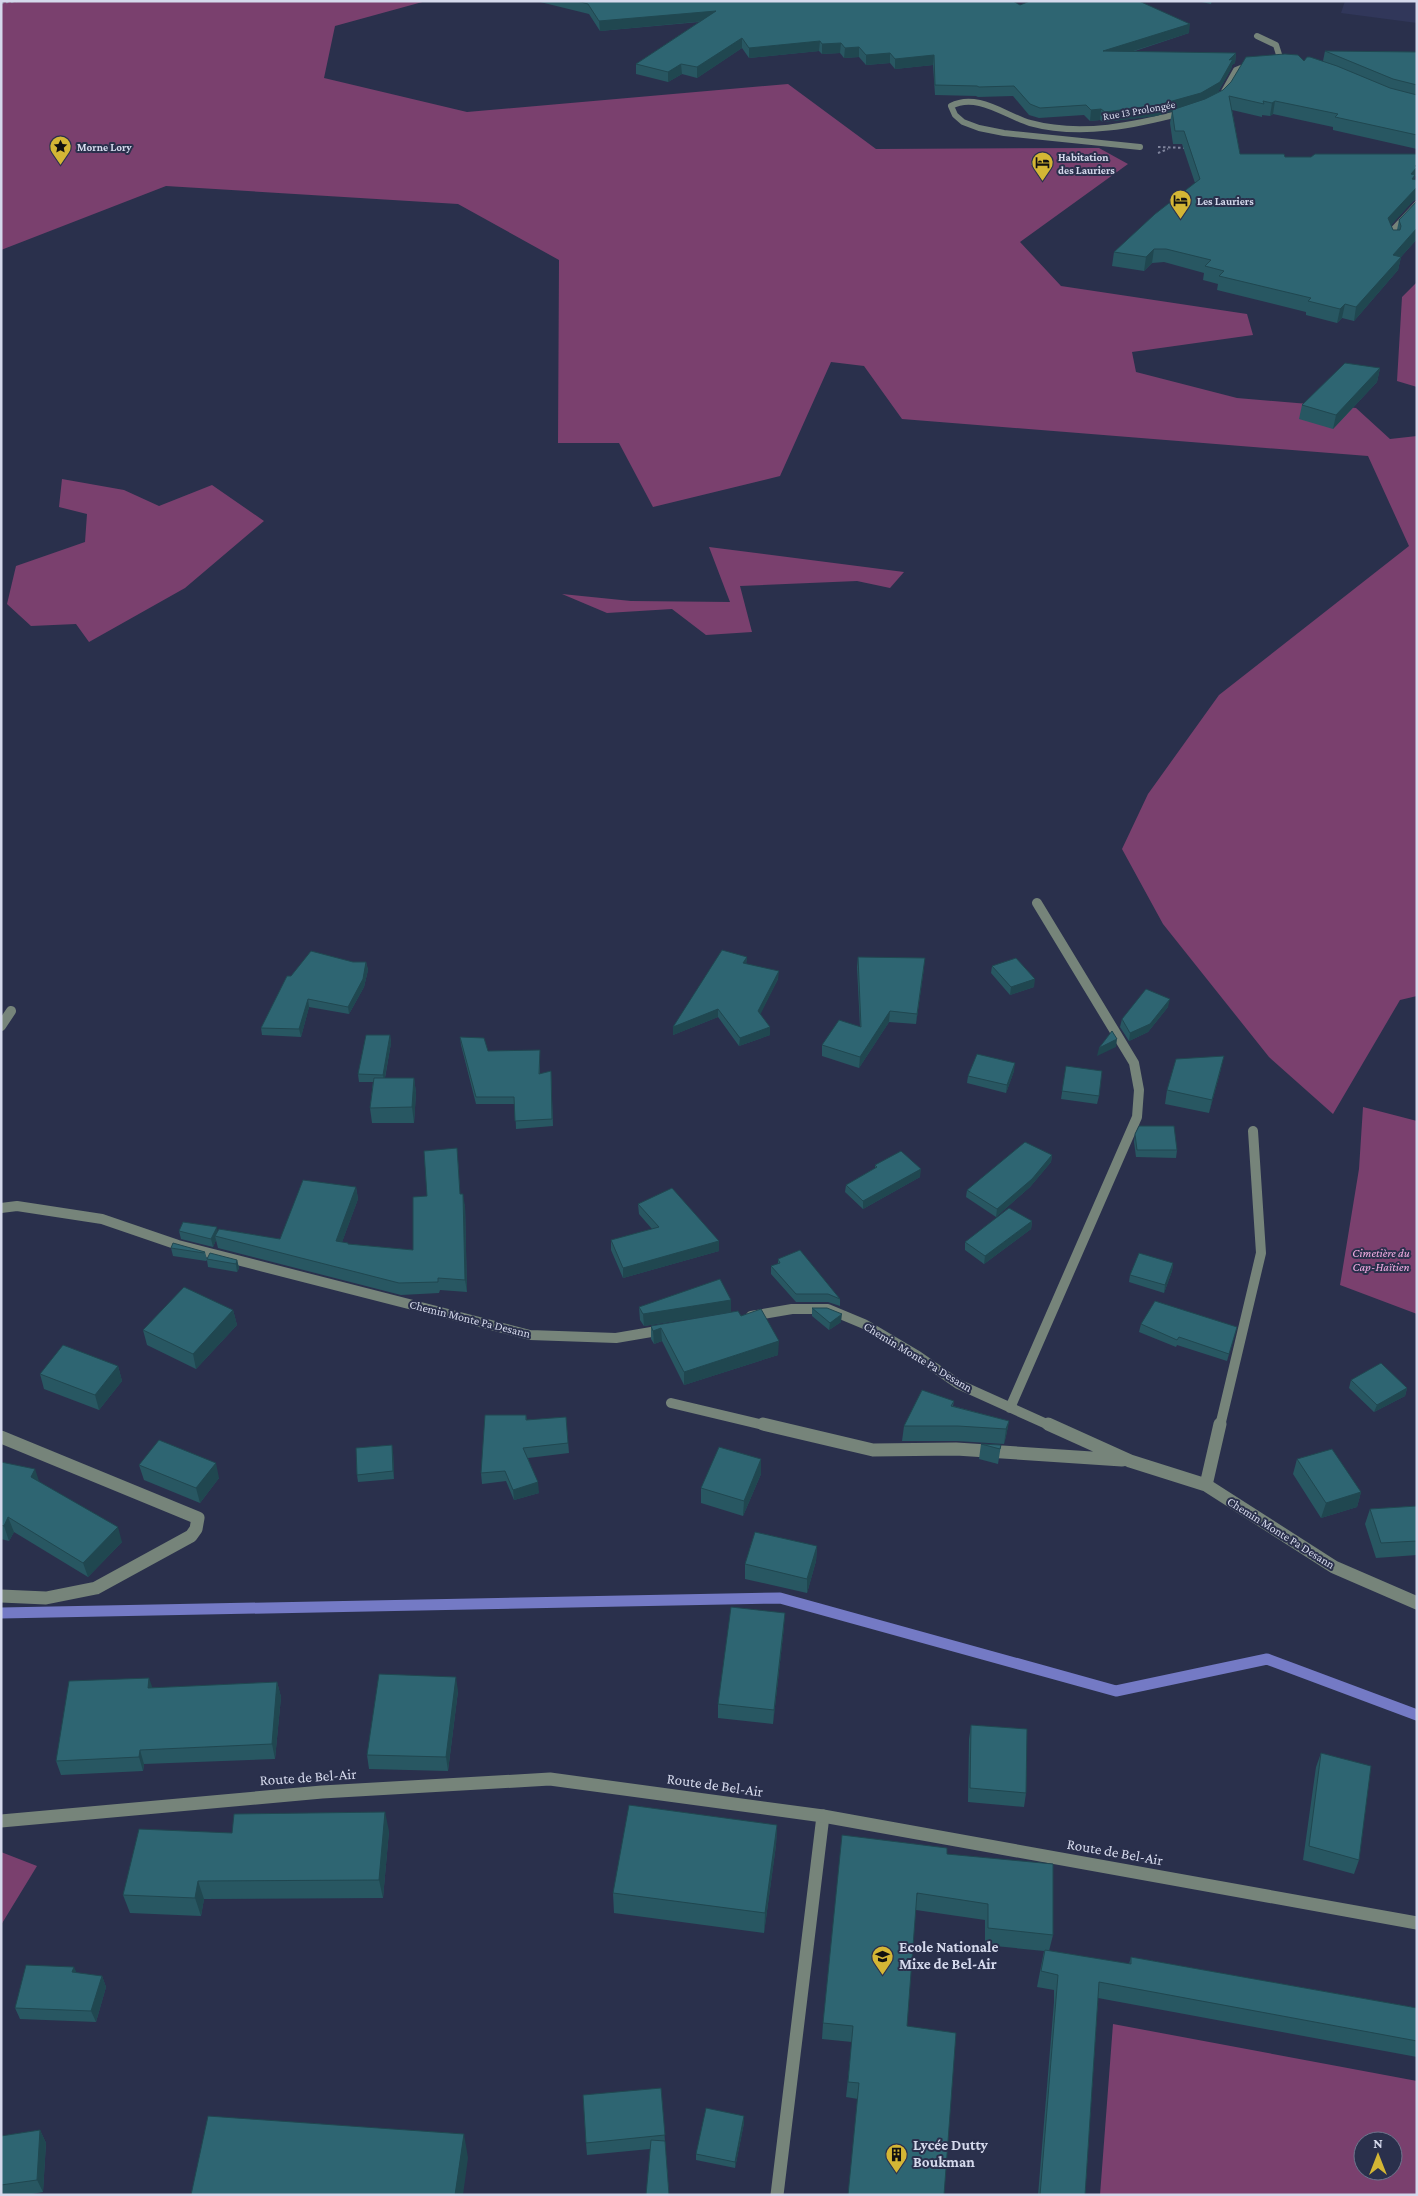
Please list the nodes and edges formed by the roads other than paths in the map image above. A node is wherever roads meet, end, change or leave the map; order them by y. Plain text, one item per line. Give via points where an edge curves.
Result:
1 (1257, 36) dead end
2 (1281, 61) junction
3 (1259, 62) edge
4 (1274, 62) edge
5 (1288, 62) edge
6 (1215, 101) edge
7 (1191, 110) edge
8 (1140, 147) road end
9 (1417, 204) edge
10 (1393, 240) edge
11 (1037, 903) dead end
12 (11, 1011) dead end
13 (1, 1026) edge
14 (1253, 1131) dead end
15 (1, 1208) edge
16 (736, 1319) edge
17 (671, 1329) edge
18 (671, 1403) dead end
19 (1010, 1408) junction
20 (1, 1437) edge
21 (1130, 1461) junction
22 (1206, 1485) junction
23 (1, 1596) edge
24 (1417, 1603) edge
25 (823, 1816) junction
26 (1, 1821) edge
27 (1417, 1923) edge
28 (777, 2195) edge

1 - 2 street via 1276,45
2 - 4 street
2 - 5 street
3 - 6 street via 1236,69 1224,93
7 - 8 street, Rue 13 Prolongée via 1130,124 1073,128 1029,122 981,103 958,102 951,106 963,122 979,128
9 - 10 street via 1390,234
11 - 19 street via 1134,1063 1139,1090 1137,1116
12 - 13 street
14 - 22 street via 1261,1253
15 - 17 street, Chemin Monte Pa Desann via 18,1206 102,1219 178,1245 530,1335 616,1338
16 - 19 street, Chemin Monte Pa Desann via 792,1309 828,1309 864,1324 958,1384
18 - 21 street via 872,1450 956,1449
19 - 21 street, Chemin Monte Pa Desann
20 - 23 street via 198,1518 191,1536 96,1588 46,1598
21 - 22 street, Chemin Monte Pa Desann
22 - 24 street, Chemin Monte Pa Desann via 1334,1567
25 - 26 street, Route de Bel-Air via 550,1779 322,1792
25 - 27 street, Route de Bel-Air
25 - 28 street

